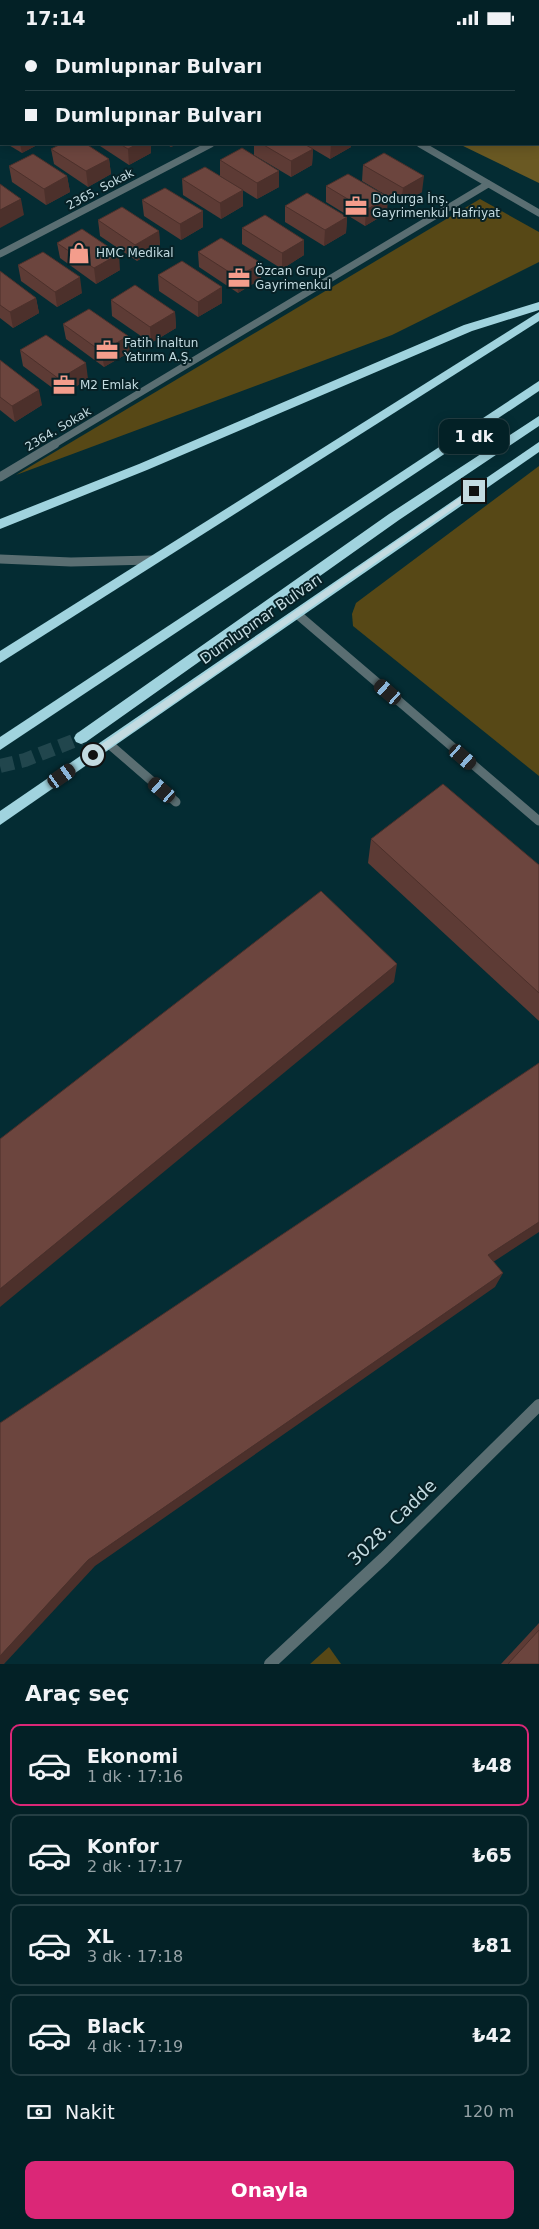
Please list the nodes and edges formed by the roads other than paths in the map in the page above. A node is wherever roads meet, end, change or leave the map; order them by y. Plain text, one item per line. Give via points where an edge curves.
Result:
1 (209, 145) edge
2 (422, 145) edge
3 (488, 183) junction
4 (539, 213) edge
5 (0, 254) edge
6 (539, 306) edge
7 (539, 316) edge
8 (539, 385) edge
9 (539, 420) edge
10 (539, 446) edge
11 (0, 477) edge
12 (0, 524) edge
13 (0, 559) edge
14 (152, 560) junction
15 (297, 614) junction
16 (0, 658) edge
17 (81, 737) tunnel mouth
18 (0, 744) edge
19 (109, 744) junction
20 (176, 801) dead end
21 (0, 819) edge
22 (539, 821) edge
23 (539, 1405) edge
24 (270, 1664) edge

1 - 5 street, 2365. Sokak
2 - 3 street
3 - 4 street
3 - 11 street, 2364. Sokak
6 - 12 highway via 468,329
7 - 14 highway
8 - 18 highway
9 - 17 highway via 394,517
10 - 15 highway, Dumlupınar Bulvarı
13 - 14 street via 71,562
14 - 16 highway
15 - 19 highway, Dumlupınar Bulvarı
15 - 22 street
19 - 20 street
19 - 21 highway, Dumlupınar Bulvarı
23 - 24 street, 3028. Cadde via 384,1558

